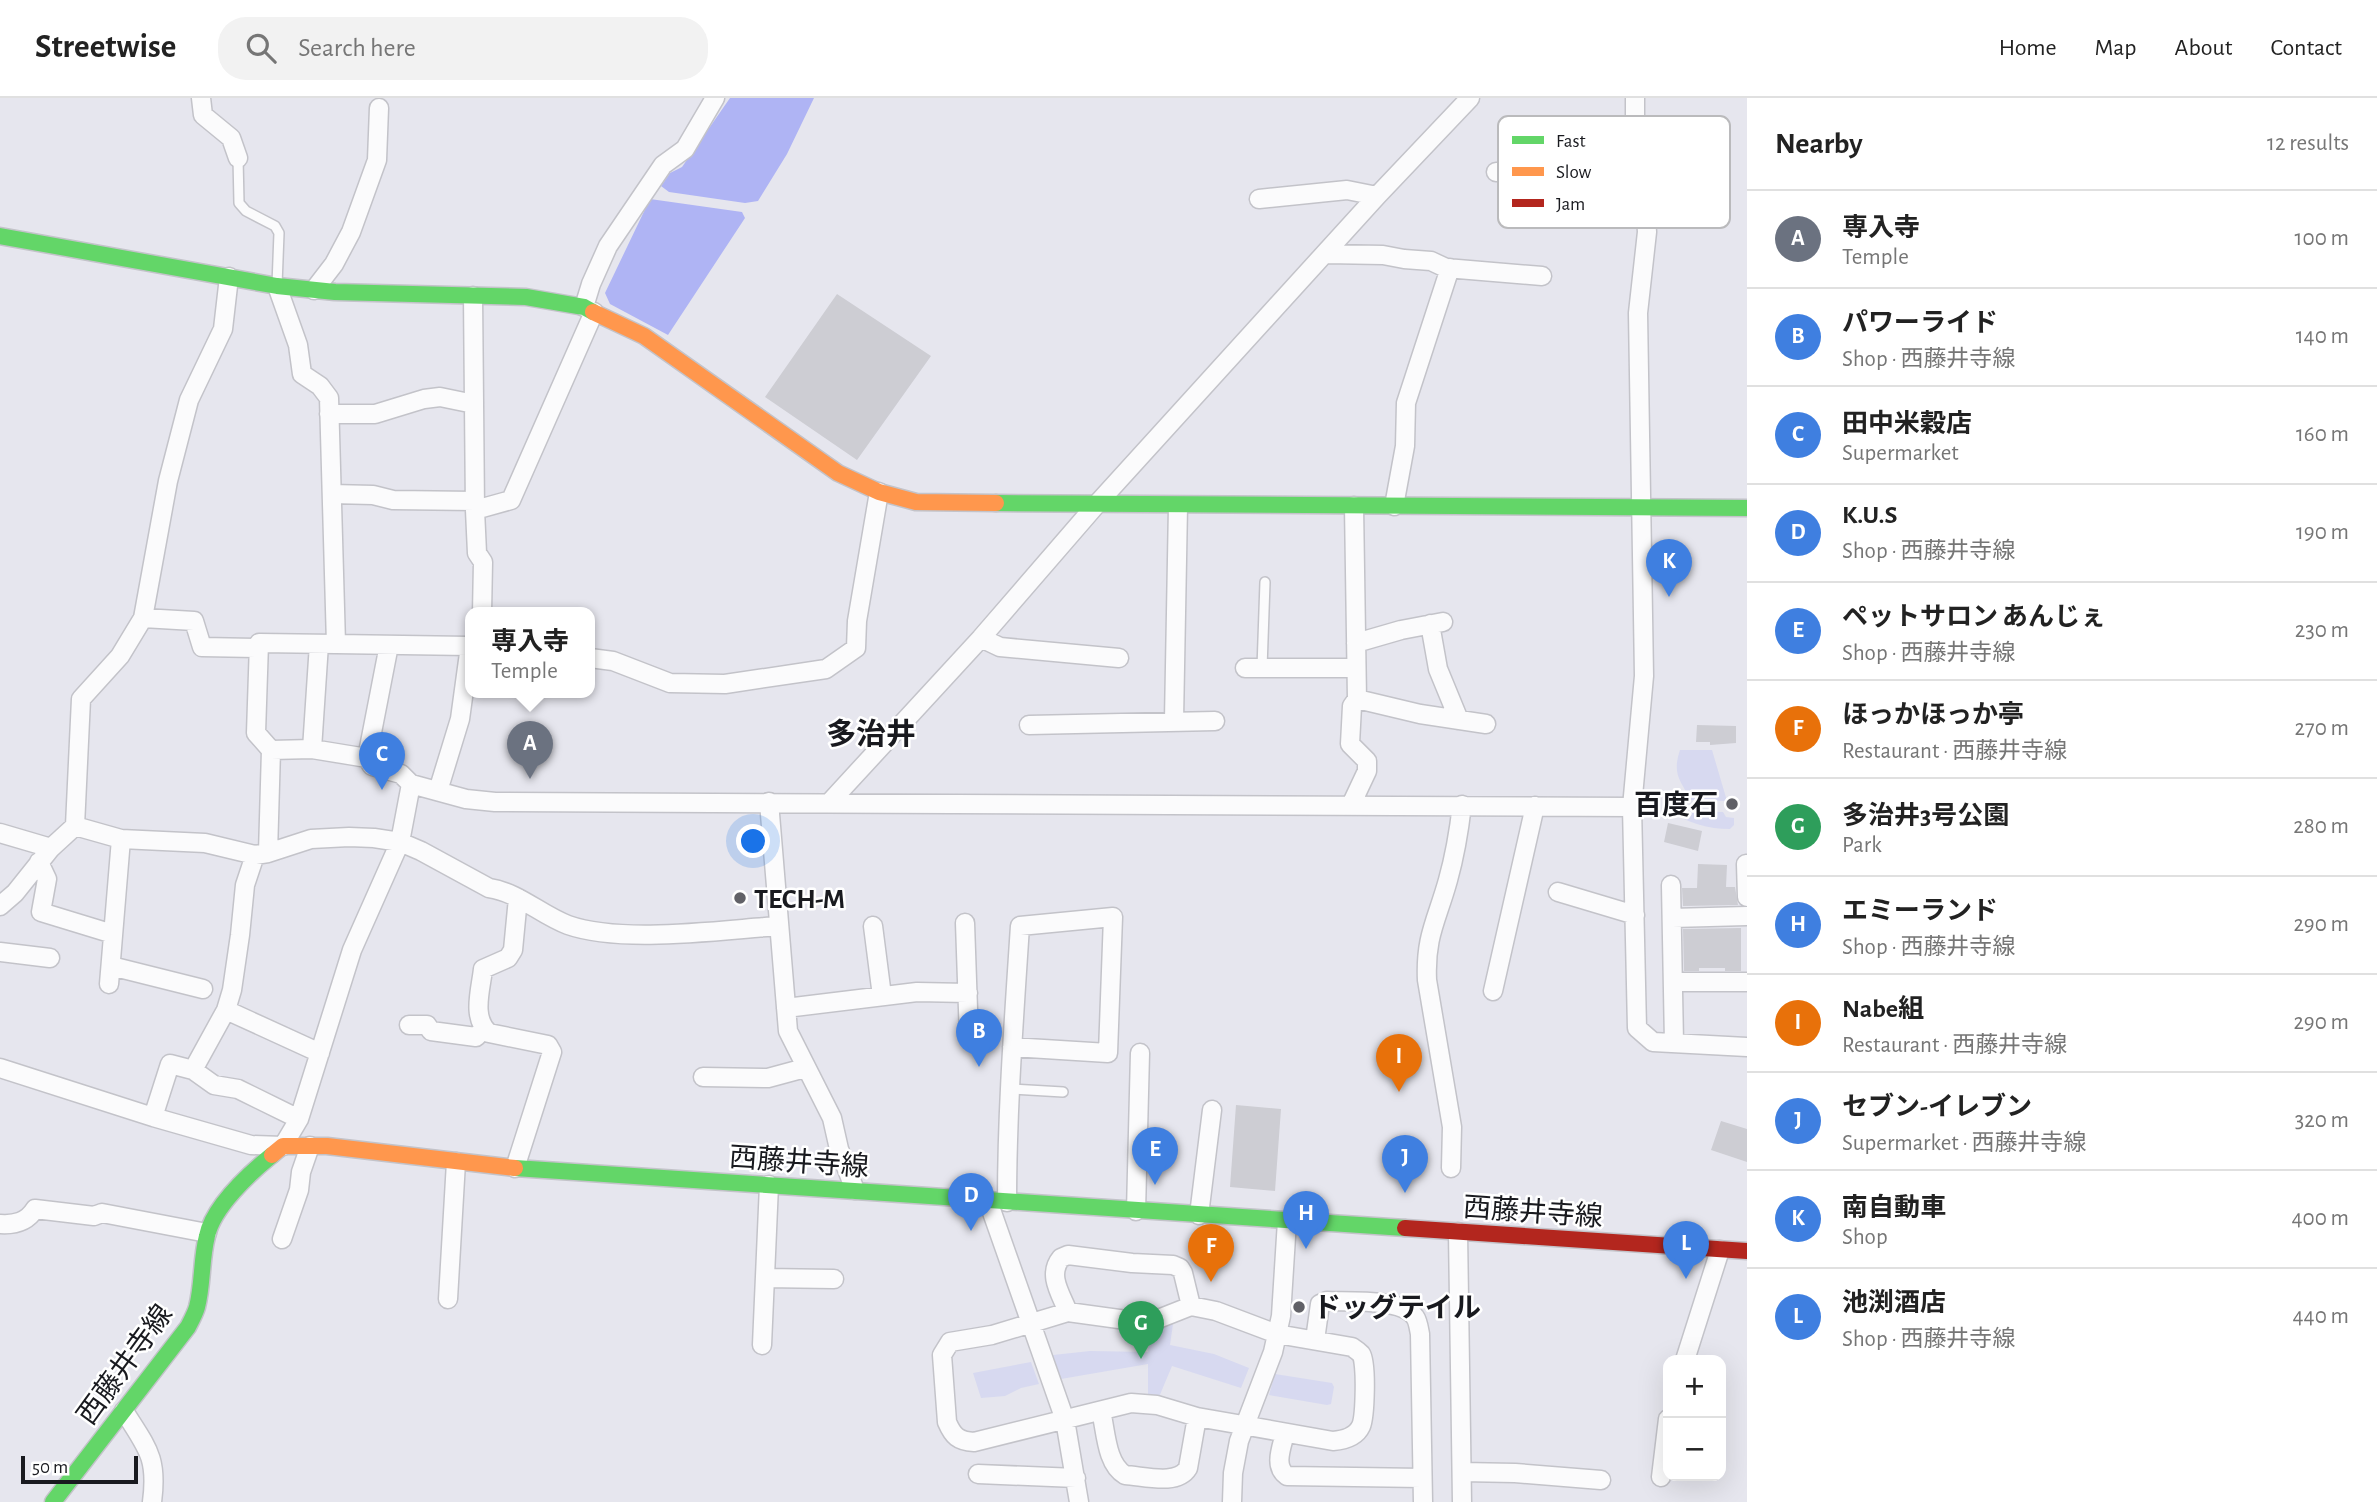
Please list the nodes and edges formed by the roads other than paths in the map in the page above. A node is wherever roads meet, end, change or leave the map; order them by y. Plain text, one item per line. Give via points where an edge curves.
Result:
1 (201, 98) edge
2 (715, 98) edge
3 (1469, 98) edge
4 (1635, 98) edge
5 (379, 108) dead end
6 (1635, 116) edge
7 (238, 158) joint
8 (1377, 196) junction
9 (1259, 200) dead end
10 (1647, 228) edge
11 (7, 237) edge
12 (1326, 254) junction
13 (1450, 268) junction
14 (1542, 276) dead end
15 (229, 277) junction
16 (277, 286) junction
17 (314, 290) junction
18 (473, 296) junction
19 (589, 309) junction
20 (474, 404) junction
21 (329, 414) junction
22 (879, 492) junction
23 (332, 494) junction
24 (1096, 505) junction
25 (475, 506) junction
26 (1178, 506) junction
27 (1354, 506) junction
28 (1394, 506) junction
29 (1642, 506) junction
30 (1747, 508) edge
31 (1265, 582) dead end
32 (482, 607) edge
33 (143, 618) junction
34 (981, 638) junction
35 (1356, 643) junction
36 (328, 644) junction
37 (389, 645) junction
38 (465, 646) edge
39 (259, 648) junction
40 (1119, 658) dead end
41 (595, 659) edge
42 (1356, 668) junction
43 (1262, 670) joint
44 (465, 682) edge
45 (1357, 699) junction
46 (1174, 720) junction
47 (1459, 720) junction
48 (1214, 721) dead end
49 (1486, 723) dead end
50 (1029, 725) dead end
51 (312, 749) junction
52 (271, 750) junction
53 (367, 758) junction
54 (411, 784) junction
55 (438, 791) junction
56 (769, 802) junction
57 (830, 802) junction
58 (1351, 805) junction
59 (1462, 805) junction
60 (1535, 806) junction
61 (1632, 807) junction
62 (75, 826) junction
63 (0, 833) edge
64 (121, 839) junction
65 (400, 842) junction
66 (262, 854) junction
67 (45, 855) junction
68 (1746, 864) edge
69 (1671, 885) dead end
70 (1558, 892) dead end
71 (1747, 897) edge
72 (517, 898) junction
73 (0, 906) edge
74 (1635, 915) junction
75 (1747, 916) edge
76 (1672, 918) junction
77 (965, 923) dead end
78 (779, 926) junction
79 (873, 926) dead end
80 (113, 934) junction
81 (0, 952) edge
82 (50, 958) dead end
83 (1673, 982) junction
84 (1747, 982) edge
85 (202, 989) dead end
86 (1493, 991) dead end
87 (968, 993) junction
88 (883, 996) junction
89 (786, 1008) junction
90 (226, 1010) junction
91 (409, 1025) dead end
92 (484, 1029) junction
93 (969, 1038) dead end
94 (1674, 1043) junction
95 (1012, 1047) junction
96 (1747, 1047) edge
97 (320, 1053) junction
98 (1140, 1053) dead end
99 (0, 1068) edge
100 (805, 1068) junction
101 (193, 1070) junction
102 (703, 1077) dead end
103 (1010, 1089) junction
104 (1063, 1092) dead end
105 (1212, 1110) dead end
106 (153, 1117) junction
107 (299, 1119) junction
108 (283, 1146) junction
109 (310, 1146) junction
110 (456, 1162) junction
111 (514, 1168) junction
112 (1451, 1168) dead end
113 (769, 1185) junction
114 (855, 1190) junction
115 (988, 1201) junction
116 (1007, 1202) junction
117 (1136, 1211) junction
118 (1199, 1215) junction
119 (1287, 1221) junction
120 (0, 1224) edge
121 (1458, 1232) junction
122 (207, 1233) junction
123 (282, 1239) dead end
124 (1720, 1250) junction
125 (1747, 1251) edge
126 (765, 1278) junction
127 (834, 1279) dead end
128 (448, 1299) dead end
129 (1191, 1306) junction
130 (1068, 1311) junction
131 (1030, 1323) junction
132 (1277, 1334) junction
133 (1315, 1340) junction
134 (762, 1345) dead end
135 (1687, 1355) edge
136 (124, 1411) junction
137 (1101, 1411) junction
138 (1197, 1417) junction
139 (1065, 1420) junction
140 (1244, 1426) junction
141 (1285, 1433) junction
142 (1663, 1460) edge
143 (1462, 1472) junction
144 (978, 1474) dead end
145 (1661, 1477) dead end
146 (1076, 1478) junction
147 (1422, 1478) junction
148 (1601, 1480) dead end
149 (53, 1502) edge
150 (152, 1502) edge
151 (1079, 1502) edge
152 (1232, 1502) edge
153 (1423, 1502) edge
154 (1462, 1502) edge

1 - 7 street via 203,116 230,138
2 - 19 street via 685,149 663,165 608,246 591,284
3 - 8 street
4 - 6 street
5 - 17 street via 377,160 334,264
7 - 16 lane via 239,203 279,233
8 - 9 street via 1347,190
8 - 12 street
10 - 29 street via 1638,313
11 - 15 main road
12 - 13 street via 1383,255
12 - 24 street
13 - 14 street
13 - 28 street via 1406,403 1405,446
15 - 16 main road
15 - 33 street via 223,329 189,400 168,481
16 - 17 main road
16 - 21 street via 298,345 302,374 329,398
17 - 18 main road
18 - 19 main road via 526,298
18 - 20 street
19 - 22 main road via 644,337 838,473
19 - 25 street via 511,500
20 - 21 street via 440,397 375,414
20 - 25 street
21 - 23 street
22 - 24 main road via 916,502
22 - 41 street via 856,648 826,669 724,684 670,683
23 - 25 street
23 - 36 street
24 - 26 main road
24 - 34 street
25 - 32 street via 477,553 483,562
26 - 27 main road
26 - 46 street
27 - 28 main road
27 - 35 street
28 - 29 main road
29 - 30 main road
29 - 61 street via 1646,738
31 - 43 lane
33 - 39 street via 194,621 202,647
33 - 62 street via 120,656 81,699
34 - 40 street via 1000,647
34 - 57 street
35 - 42 street
35 - 47 street via 1437,623 1438,668
36 - 37 street
36 - 39 street via 259,643
36 - 51 street
37 - 38 street
37 - 53 street
39 - 52 street via 257,733
42 - 43 street
42 - 45 street
44 - 55 street via 460,719
45 - 47 street
45 - 58 street via 1352,706 1350,744 1367,761 1367,771
46 - 48 street
46 - 50 street
47 - 49 street
51 - 52 street
51 - 53 street
52 - 66 street
53 - 54 street via 372,766 401,774
54 - 55 street
54 - 65 street
55 - 56 street via 495,803
56 - 57 street
56 - 78 street
57 - 58 street
58 - 59 street
59 - 60 street
59 - 112 street via 1457,846 1426,956 1452,1127
60 - 61 street
60 - 86 street
61 - 74 street
62 - 64 street
62 - 67 street
63 - 67 street
64 - 66 street via 205,844
64 - 80 street
65 - 66 street via 311,839
65 - 72 street
65 - 97 street via 352,950
66 - 90 street via 245,885
67 - 73 street
67 - 80 street via 47,880 41,912
68 - 71 street
69 - 76 street
70 - 74 street
72 - 78 street via 568,925 599,932 651,934
72 - 92 street via 513,950 508,958 483,968 478,1015
74 - 94 street via 1637,1028 1653,1042
75 - 76 street
76 - 83 street
77 - 87 street
78 - 89 street
79 - 88 street
80 - 85 street via 110,975
81 - 82 street
83 - 84 street
83 - 94 street
87 - 88 street
87 - 93 street
88 - 89 street
89 - 100 street via 788,1031
90 - 97 street
90 - 101 street
91 - 92 street via 476,1037
92 - 111 street via 548,1045 552,1052
94 - 96 street
95 - 95 street via 1108,1053 1113,917 1020,926
95 - 103 street
97 - 107 street
98 - 117 street
99 - 106 street
100 - 102 street via 768,1078
100 - 114 street via 832,1118
101 - 106 street via 170,1064
101 - 107 street via 214,1084 238,1089
103 - 104 lane
103 - 116 street
105 - 118 street
106 - 108 street via 251,1144
107 - 108 street
108 - 109 main road, 西藤井寺線
108 - 122 main road, 西藤井寺線 via 234,1191
109 - 110 main road, 西藤井寺線
109 - 123 street
110 - 111 main road, 西藤井寺線
110 - 128 street
111 - 113 main road, 西藤井寺線
113 - 114 main road, 西藤井寺線
113 - 126 street
114 - 115 main road, 西藤井寺線
115 - 116 main road, 西藤井寺線
115 - 131 street
116 - 117 main road, 西藤井寺線
117 - 118 main road, 西藤井寺線
118 - 119 main road, 西藤井寺線
119 - 121 main road, 西藤井寺線
119 - 132 street
120 - 122 street via 21,1222 36,1209 102,1213
121 - 124 main road, 西藤井寺線
121 - 143 street
122 - 136 main road, 西藤井寺線 via 197,1307 188,1327
124 - 125 main road, 西藤井寺線
124 - 135 street
126 - 127 street
126 - 134 street
129 - 130 street via 1148,1323
129 - 130 street via 1183,1273 1173,1265 1069,1255 1061,1258 1054,1271
129 - 132 street
130 - 131 street
131 - 139 street
131 - 139 street via 950,1342 942,1355 947,1422 956,1437 974,1442
132 - 133 street
132 - 140 street
133 - 141 street via 1352,1347 1361,1354 1362,1424 1350,1438 1333,1441
133 - 147 street via 1318,1309 1327,1301 1392,1304 1416,1318
136 - 149 main road, 西藤井寺線
136 - 150 street via 155,1469
137 - 138 street via 1150,1404
137 - 138 street via 1112,1461 1119,1471 1151,1477 1184,1474
137 - 139 street
138 - 140 street
139 - 146 street
140 - 141 street
140 - 152 street via 1233,1473
141 - 147 street via 1278,1464 1287,1476
142 - 145 street
143 - 148 street
143 - 154 street
144 - 146 street
146 - 151 street
147 - 153 street

